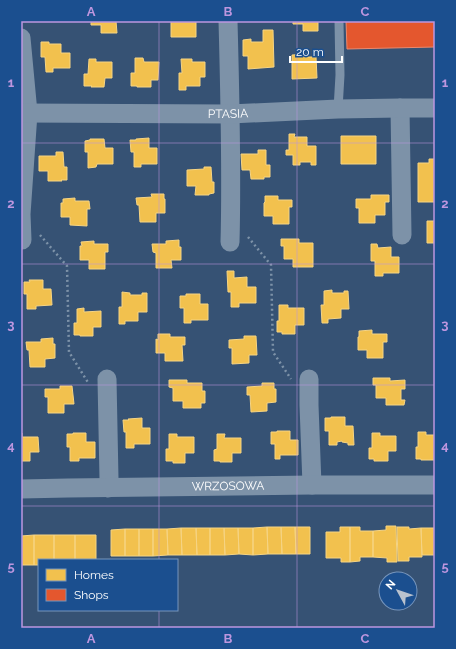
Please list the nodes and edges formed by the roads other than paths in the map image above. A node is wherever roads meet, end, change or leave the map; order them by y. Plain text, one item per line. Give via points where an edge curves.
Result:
1 (228, 21) edge
2 (339, 21) edge
3 (21, 38) edge
4 (400, 108) junction
5 (435, 108) edge
6 (338, 109) junction
7 (24, 113) edge
8 (230, 114) junction
9 (21, 214) edge
10 (402, 235) dead end
11 (22, 240) edge
12 (230, 242) dead end
13 (309, 380) dead end
14 (98, 383) road end
15 (312, 485) junction
16 (435, 485) edge
17 (108, 488) junction
18 (21, 489) edge

1 - 8 street
2 - 6 lane
3 - 7 street
4 - 5 street, PTASIA
4 - 6 street, PTASIA
4 - 10 street
6 - 8 street, PTASIA
7 - 8 street, PTASIA
7 - 9 street
8 - 12 street
9 - 11 street
13 - 15 street
14 - 17 street
15 - 16 street, WRZOSOWA
15 - 17 street, WRZOSOWA
17 - 18 street, WRZOSOWA

